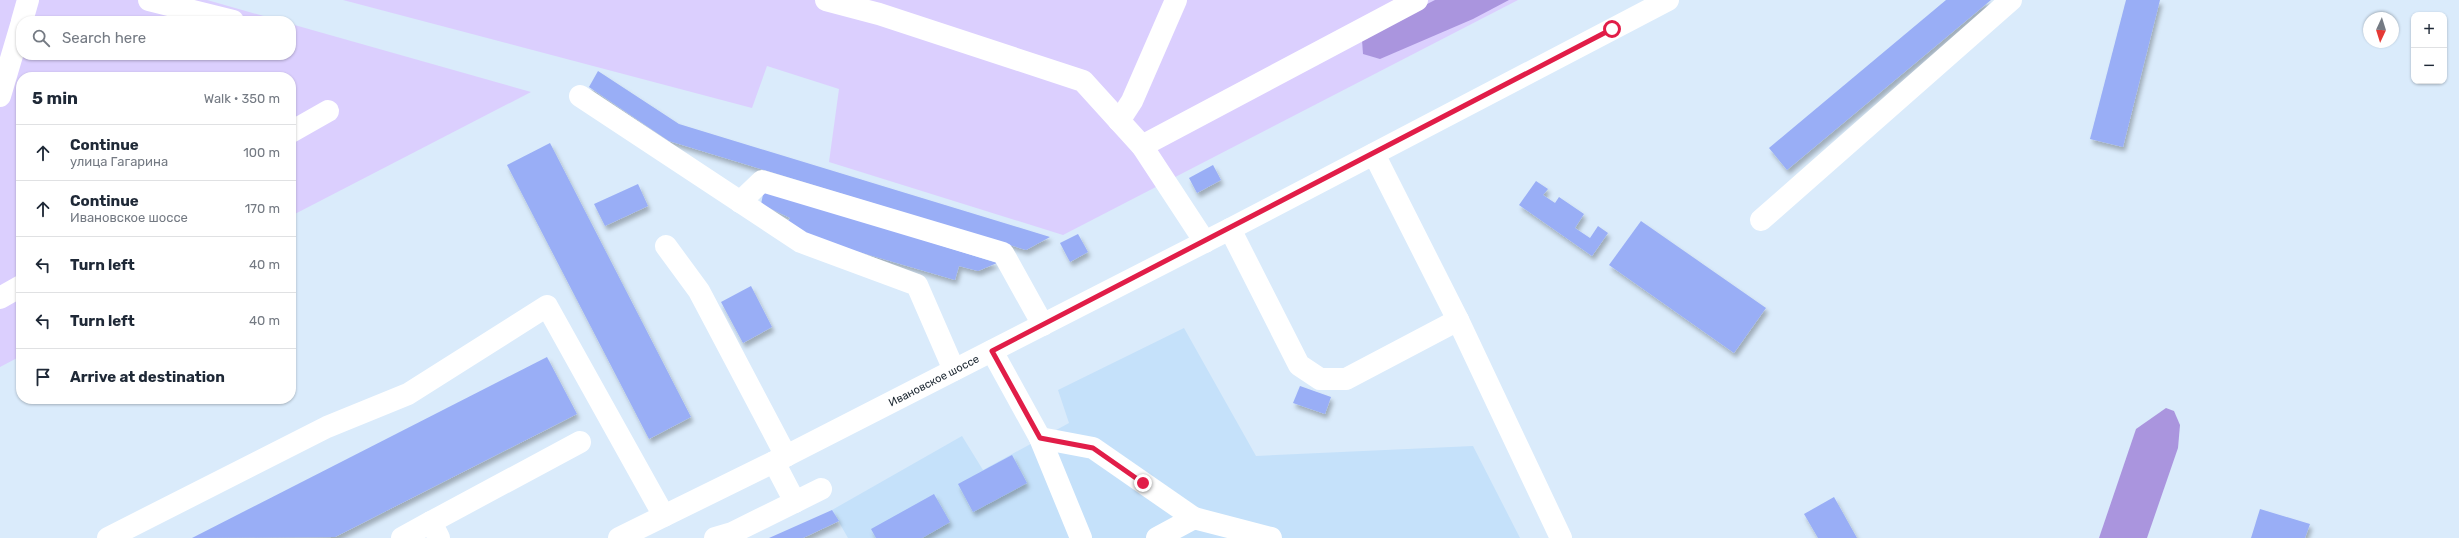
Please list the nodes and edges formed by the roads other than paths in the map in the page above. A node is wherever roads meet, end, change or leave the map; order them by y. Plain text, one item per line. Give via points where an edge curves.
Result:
1 (28, 0) edge
2 (148, 0) edge
3 (826, 0) edge
4 (1176, 0) edge
5 (1417, 0) edge
6 (1668, 0) edge
7 (2011, 0) edge
8 (23, 16) edge
9 (212, 16) edge
10 (16, 42) edge
11 (0, 96) edge
12 (580, 96) dead end
13 (328, 111) dead end
14 (1119, 121) junction
15 (296, 129) edge
16 (1142, 146) junction
17 (1374, 154) junction
18 (740, 202) junction
19 (1761, 220) dead end
20 (1230, 229) junction
21 (1205, 242) junction
22 (666, 246) dead end
23 (16, 289) edge
24 (0, 298) edge
25 (1458, 320) junction
26 (1043, 325) junction
27 (992, 351) junction
28 (954, 370) junction
29 (1040, 438) junction
30 (580, 442) dead end
31 (780, 459) junction
32 (821, 489) dead end
33 (795, 502) junction
34 (664, 516) junction
35 (1194, 518) junction
36 (435, 530) edge
37 (623, 537) edge
38 (108, 538) edge
39 (402, 538) edge
40 (715, 538) edge
41 (1081, 538) edge
42 (1157, 538) edge
43 (1270, 538) edge
44 (1561, 538) edge

1 - 8 street
2 - 9 street
3 - 14 street via 879,14 1083,81
4 - 14 street via 1132,101
5 - 16 street
6 - 17 street, Ивановское шоссе
7 - 19 street
10 - 11 street
12 - 18 street
13 - 15 street
14 - 16 street
16 - 21 street
17 - 20 street, Ивановское шоссе
17 - 25 street
18 - 26 street via 762,181 1003,253
18 - 28 street via 801,242 917,285
20 - 21 street, Ивановское шоссе
20 - 25 street via 1299,366 1320,379 1346,379
21 - 26 street, Ивановское шоссе
22 - 31 street via 699,290
23 - 24 street
25 - 44 street
26 - 27 street, Ивановское шоссе
27 - 28 street, Ивановское шоссе
27 - 29 street
28 - 31 street, Ивановское шоссе
29 - 35 street via 1093,448
29 - 41 street
30 - 36 street
31 - 33 street
31 - 34 street, Ивановское шоссе
32 - 33 street
33 - 40 street via 732,533
34 - 37 street, Ивановское шоссе
34 - 38 street via 547,306 408,394 328,427
35 - 42 street
35 - 43 street
36 - 39 street

